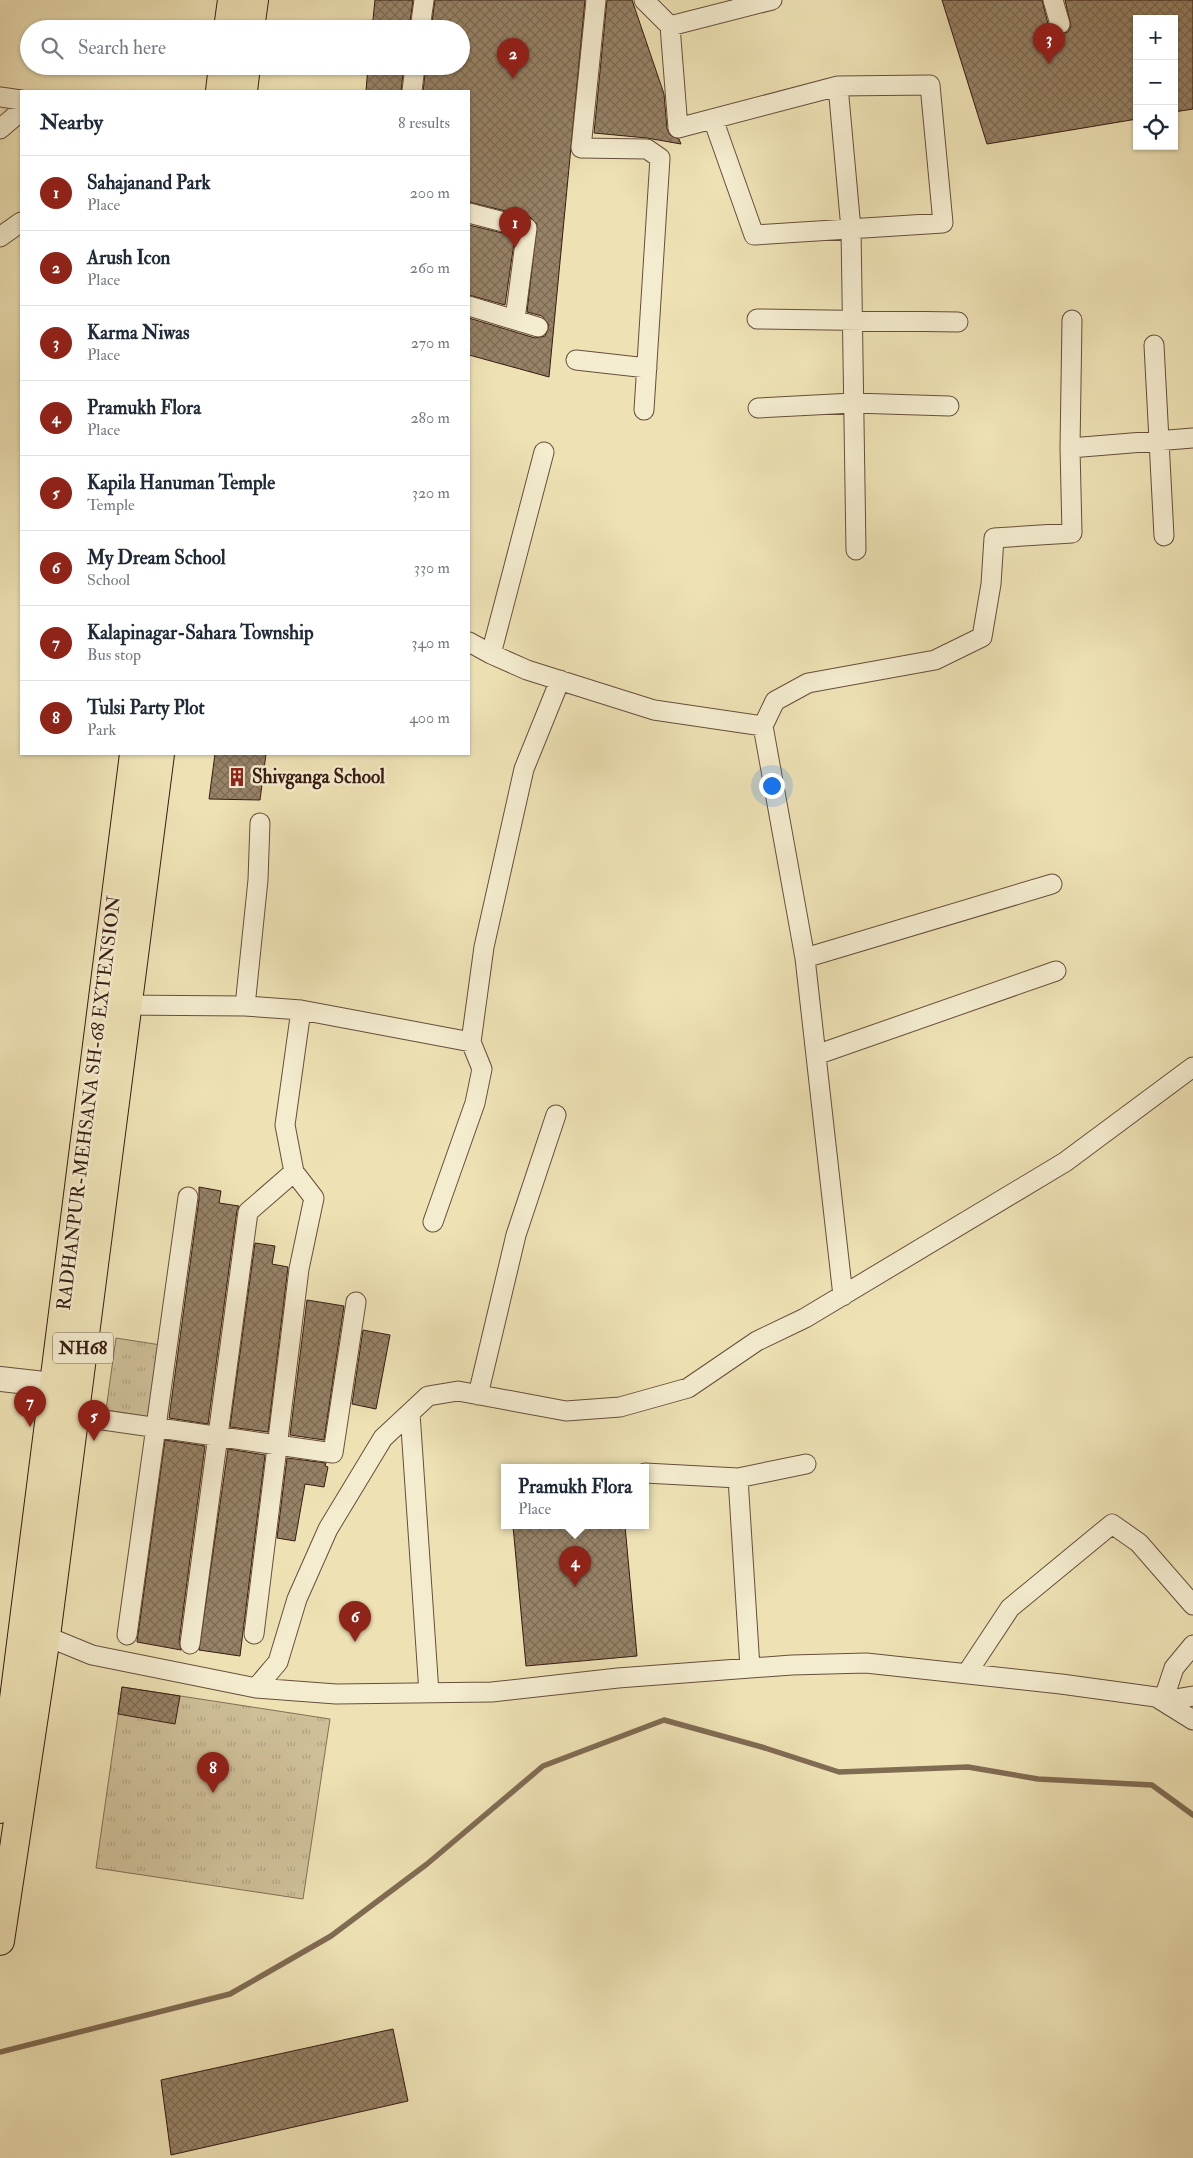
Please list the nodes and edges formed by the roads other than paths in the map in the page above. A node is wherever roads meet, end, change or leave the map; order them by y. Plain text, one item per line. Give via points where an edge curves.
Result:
1 (232, 0) edge
2 (254, 0) edge
3 (424, 0) edge
4 (596, 0) edge
5 (644, 0) edge
6 (772, 0) edge
7 (1053, 0) edge
8 (229, 20) edge
9 (251, 20) edge
10 (421, 20) edge
11 (1060, 24) dead end
12 (670, 26) junction
13 (222, 75) edge
14 (245, 75) edge
15 (414, 75) edge
16 (838, 86) junction
17 (220, 90) edge
18 (242, 90) edge
19 (412, 90) edge
20 (0, 97) edge
21 (20, 100) edge
22 (20, 112) edge
23 (713, 119) junction
24 (0, 129) edge
25 (470, 213) edge
26 (20, 223) edge
27 (850, 229) junction
28 (0, 237) edge
29 (470, 306) edge
30 (515, 319) junction
31 (756, 319) dead end
32 (1072, 320) dead end
33 (852, 321) junction
34 (958, 322) dead end
35 (538, 327) dead end
36 (1154, 345) dead end
37 (576, 360) dead end
38 (646, 368) junction
39 (853, 403) junction
40 (949, 406) dead end
41 (758, 408) dead end
42 (644, 410) dead end
43 (1193, 438) edge
44 (1160, 441) junction
45 (1070, 448) junction
46 (544, 452) dead end
47 (1164, 536) dead end
48 (856, 550) dead end
49 (470, 643) edge
50 (491, 654) junction
51 (560, 680) junction
52 (763, 726) junction
53 (134, 755) edge
54 (160, 755) edge
55 (260, 823) dead end
56 (1052, 884) dead end
57 (805, 958) junction
58 (1056, 971) dead end
59 (114, 1004) junction
60 (245, 1006) junction
61 (301, 1010) junction
62 (471, 1042) junction
63 (816, 1055) junction
64 (1193, 1067) edge
65 (556, 1114) dead end
66 (294, 1172) junction
67 (188, 1197) dead end
68 (433, 1222) dead end
69 (843, 1296) junction
70 (356, 1302) dead end
71 (0, 1379) edge
72 (66, 1386) junction
73 (478, 1395) junction
74 (410, 1413) junction
75 (75, 1416) junction
76 (156, 1427) junction
77 (218, 1437) junction
78 (278, 1445) junction
79 (806, 1464) dead end
80 (649, 1473) edge
81 (738, 1478) junction
82 (1193, 1605) edge
83 (35, 1632) junction
84 (254, 1634) dead end
85 (127, 1635) dead end
86 (190, 1644) dead end
87 (1193, 1645) edge
88 (750, 1668) junction
89 (967, 1673) junction
90 (256, 1688) junction
91 (429, 1693) junction
92 (1193, 1696) edge
93 (1163, 1701) junction
94 (1193, 1720) edge
95 (0, 1808) edge
96 (0, 1941) edge

1 - 8 highway
2 - 9 highway
3 - 10 street
4 - 38 street via 581,148 647,150 660,158
5 - 12 street
6 - 12 street
7 - 11 street
12 - 23 street via 678,128
13 - 17 highway
14 - 18 highway
15 - 19 street
16 - 23 street
16 - 27 street
16 - 27 street via 930,85 943,223
20 - 21 street
22 - 24 street
23 - 27 street via 754,235
25 - 30 street via 527,228
26 - 28 street
27 - 33 street
29 - 30 street
30 - 35 street
31 - 33 street
32 - 45 street
33 - 34 street
33 - 39 street
36 - 44 street
37 - 38 street
38 - 42 street
39 - 40 street
39 - 41 street
39 - 48 street
43 - 44 street
44 - 45 street
44 - 47 street
45 - 52 street via 1072,533 994,538 991,584 982,637 935,660 808,682 774,702
46 - 50 street
49 - 50 street
50 - 51 street
51 - 52 street via 654,710
51 - 62 street via 524,769 484,947
52 - 57 street
53 - 59 highway, RADHANPUR-MEHSANA SH-68 EXTENSION / NH68
54 - 59 highway, NH68
55 - 60 street via 258,880
56 - 57 street
57 - 63 street
58 - 63 street
59 - 60 street
59 - 72 highway, RADHANPUR-MEHSANA SH-68 EXTENSION / NH68
60 - 61 street
61 - 62 street
61 - 66 street via 285,1125
62 - 68 street via 482,1069 475,1103
63 - 69 street
64 - 69 street via 1065,1162
65 - 73 street via 516,1235
66 - 77 street via 248,1212
66 - 78 street via 314,1198 299,1269
67 - 76 street
69 - 73 street via 757,1341 688,1388 620,1407 566,1411
70 - 78 street via 333,1453
71 - 72 street
72 - 75 highway, NH68
72 - 83 highway, RADHANPUR-MEHSANA SH-68 EXTENSION / NH68
73 - 74 street via 458,1391 428,1396
74 - 90 street via 382,1438 328,1529 296,1599 278,1662
74 - 91 street
75 - 76 street
75 - 83 highway, NH68
76 - 77 street
76 - 85 street
77 - 78 street
77 - 86 street
78 - 84 street
79 - 81 street
80 - 81 street
81 - 88 street
82 - 89 street via 1139,1543 1112,1524 1010,1608
83 - 90 street via 92,1655
83 - 95 highway, RADHANPUR-MEHSANA SH-68 EXTENSION / NH68
83 - 96 highway, NH68
87 - 93 street via 1174,1668
88 - 89 street via 866,1663
88 - 91 street via 492,1692
89 - 93 street via 1156,1697
90 - 91 street via 336,1694
92 - 93 street
93 - 94 street

